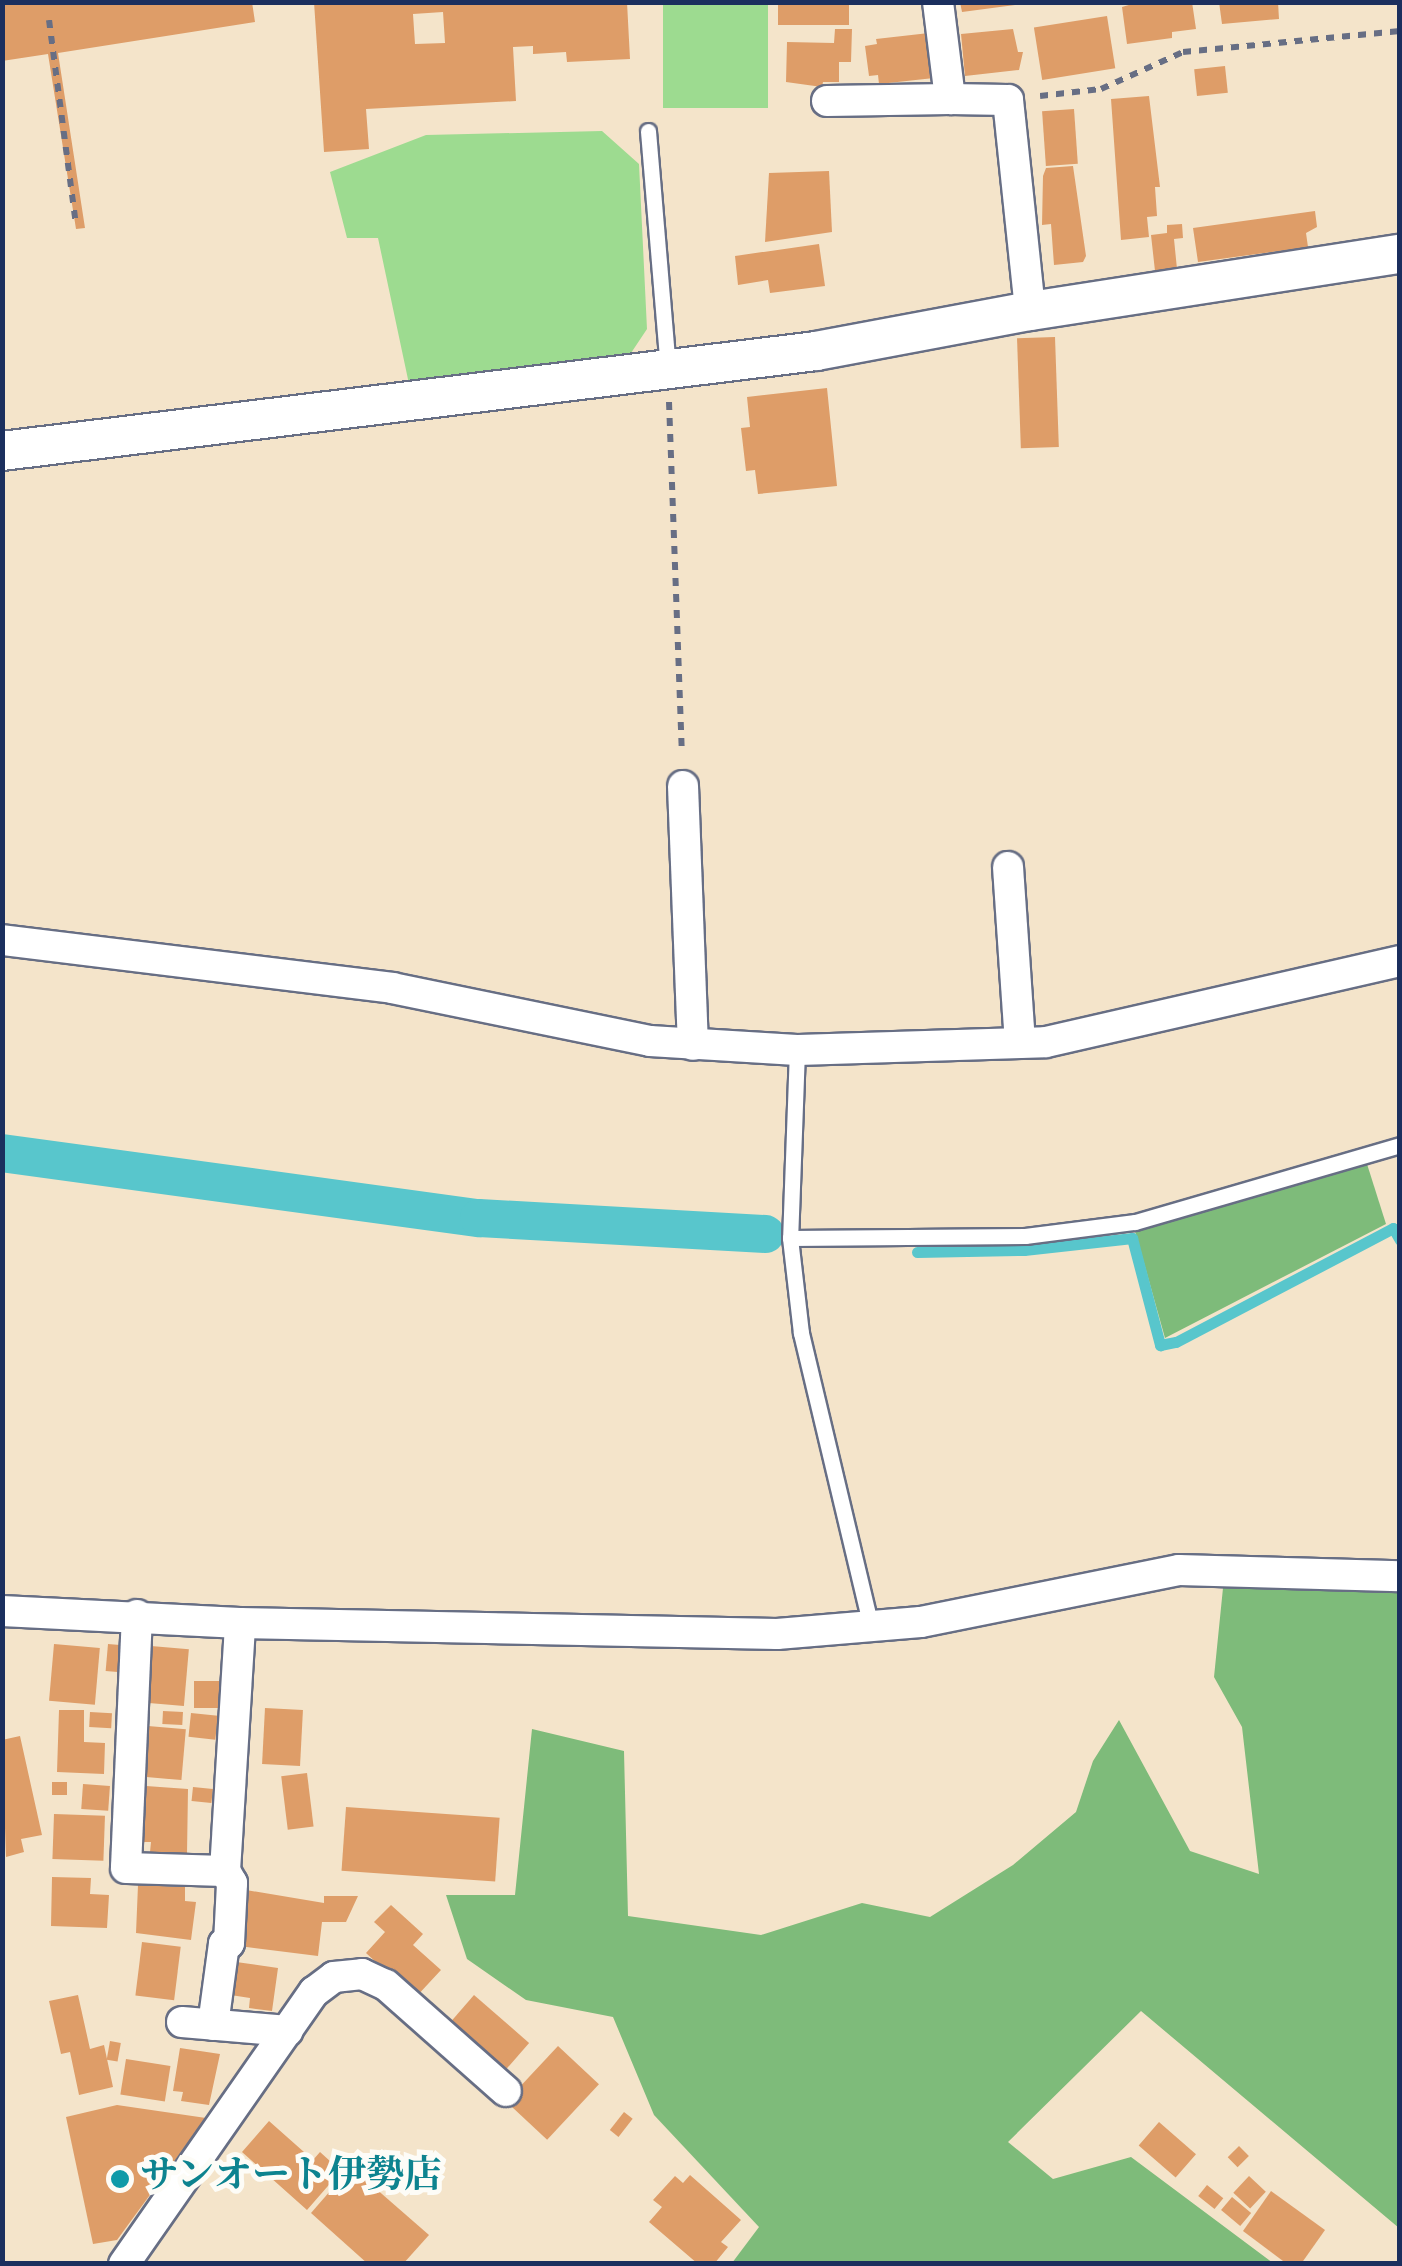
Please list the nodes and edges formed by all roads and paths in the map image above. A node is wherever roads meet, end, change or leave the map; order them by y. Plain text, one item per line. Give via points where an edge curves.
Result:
1 (938, 2) edge
2 (49, 20) dead end
3 (1400, 31) edge
4 (950, 99) junction
5 (1008, 100) junction
6 (827, 101) dead end
7 (648, 131) dead end
8 (76, 225) dead end
9 (1400, 254) edge
10 (1030, 311) junction
11 (668, 370) junction
12 (2, 451) edge
13 (683, 786) joint
14 (1008, 868) dead end
15 (2, 940) edge
16 (1400, 961) edge
17 (1020, 1043) junction
18 (693, 1045) junction
19 (798, 1050) junction
20 (1400, 1145) edge
21 (790, 1238) junction
22 (1400, 1576) edge
23 (2, 1611) edge
24 (137, 1616) junction
25 (240, 1623) junction
26 (871, 1628) junction
27 (225, 1871) junction
28 (288, 2031) junction
29 (506, 2091) dead end
30 (124, 2264) edge

1 - 4 street
2 - 8 path
3 - 5 path via 1183,52 1101,89
4 - 5 street
4 - 6 street
5 - 10 street
7 - 11 lane
9 - 10 street
10 - 11 street via 816,351
11 - 12 street
11 - 13 path
13 - 18 street
14 - 17 street
15 - 18 street via 392,988
16 - 17 street via 1083,1035
17 - 19 street
18 - 19 street
19 - 21 lane
20 - 21 lane via 1134,1222 1025,1236
21 - 26 lane via 801,1334
22 - 26 street via 1178,1570
23 - 24 street
24 - 25 street
24 - 27 street via 126,1868
25 - 26 street via 778,1634
25 - 27 street
27 - 28 street via 232,1883 230,1943 224,1944 198,2024
28 - 29 street via 324,1984 348,1972 362,1974 386,1985
28 - 30 street

